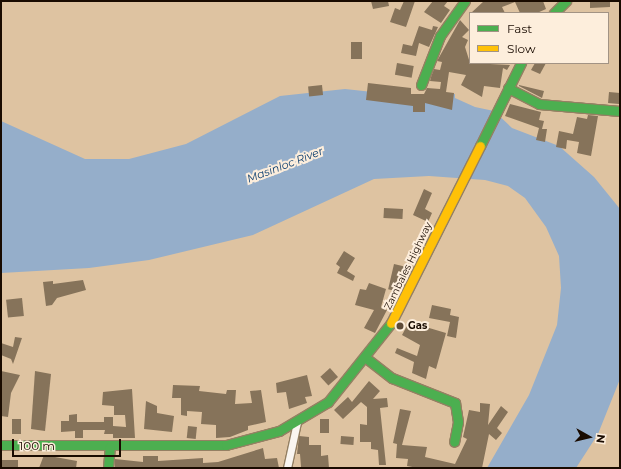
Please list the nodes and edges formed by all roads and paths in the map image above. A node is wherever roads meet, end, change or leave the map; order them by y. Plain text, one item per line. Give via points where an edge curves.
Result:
1 (465, 1) edge
2 (566, 1) edge
3 (555, 12) edge
4 (521, 64) edge
5 (421, 84) dead end
6 (508, 88) junction
7 (620, 111) edge
8 (366, 358) junction
9 (297, 422) junction
10 (454, 442) dead end
11 (1, 445) edge
12 (110, 447) junction
13 (108, 468) edge
14 (288, 468) edge

1 - 5 main road via 440,36
2 - 3 main road
4 - 6 main road, Zambales Highway
6 - 7 main road via 539,104
6 - 8 main road, Zambales Highway via 404,303
8 - 9 main road, Zambales Highway via 328,402
8 - 10 main road via 392,378 455,402 458,422
9 - 12 main road, Zambales Highway via 279,431 226,445
9 - 14 street
11 - 12 main road, Zambales Highway
12 - 13 main road

